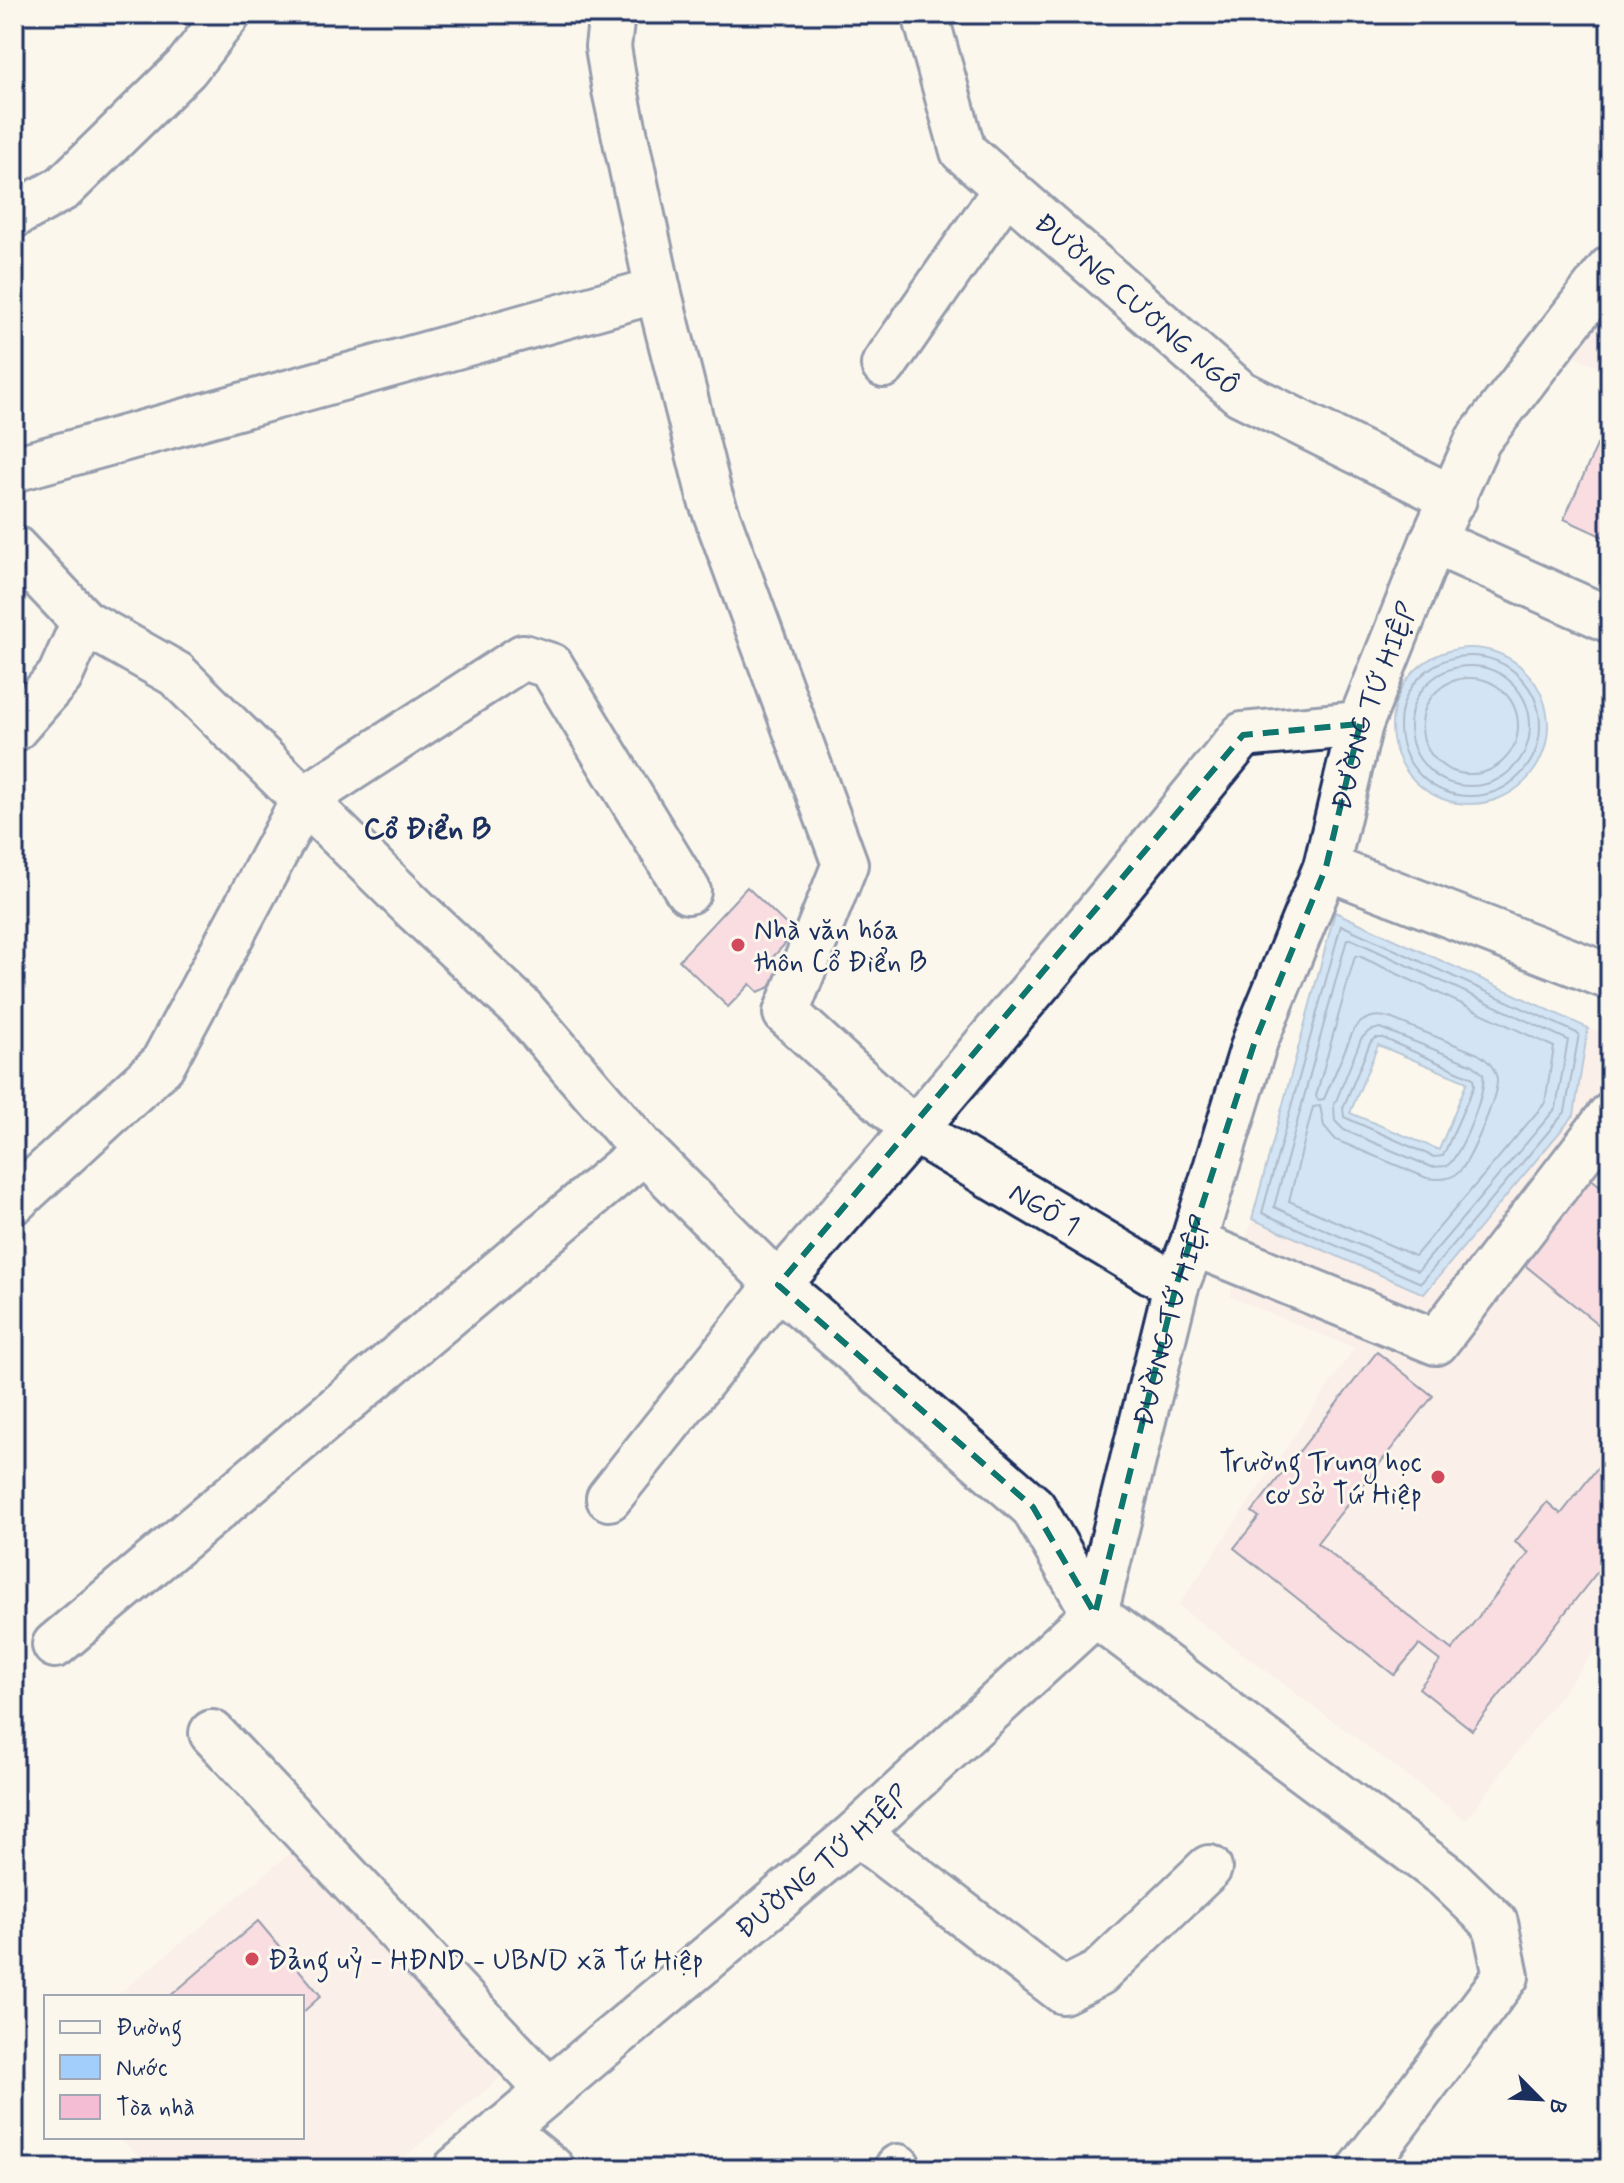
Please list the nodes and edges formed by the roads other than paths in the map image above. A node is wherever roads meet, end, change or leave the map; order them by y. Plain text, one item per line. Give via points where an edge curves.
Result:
1 (228, 14) edge
2 (612, 14) edge
3 (925, 14) edge
4 (1006, 189) junction
5 (14, 215) edge
6 (1610, 269) edge
7 (658, 290) junction
8 (884, 365) dead end
9 (14, 469) edge
10 (1454, 499) junction
11 (1433, 541) junction
12 (14, 548) edge
13 (1610, 620) edge
14 (84, 622) junction
15 (1360, 724) junction
16 (14, 729) edge
17 (304, 799) junction
18 (1326, 867) junction
19 (688, 891) dead end
20 (1610, 977) edge
21 (1610, 1116) edge
22 (914, 1130) junction
23 (644, 1151) junction
24 (14, 1201) edge
25 (1193, 1243) junction
26 (778, 1285) junction
27 (1176, 1286) junction
28 (609, 1498) dead end
29 (1095, 1614) junction
30 (55, 1645) dead end
31 (212, 1733) dead end
32 (857, 1833) junction
33 (1209, 1868) dead end
34 (549, 2091) junction
35 (503, 2129) junction
36 (456, 2169) edge
37 (552, 2169) edge
38 (1361, 2169) edge

1 - 5 street via 186,68 63,188
2 - 7 street via 608,47
3 - 4 street, ĐƯỜNG CƯƠNG NGÔ via 963,151
4 - 8 street
4 - 10 street, ĐƯỜNG CƯƠNG NGÔ via 1240,393
6 - 10 street, ĐƯỜNG TỨ HIỆP via 1478,440
7 - 9 street
7 - 22 street, NGÕ 1 via 710,497 845,864 786,1013
10 - 11 street, ĐƯỜNG TỨ HIỆP
11 - 13 street
11 - 15 street, ĐƯỜNG TỨ HIỆP
12 - 14 street
14 - 16 street via 60,676
14 - 17 street via 176,674
15 - 18 street, ĐƯỜNG TỨ HIỆP
15 - 22 street via 1243,735
17 - 19 street via 523,657 551,666
17 - 23 street via 521,1008
17 - 24 street via 162,1065
18 - 20 street
18 - 25 street, ĐƯỜNG TỨ HIỆP via 1255,1041
21 - 25 street via 1436,1342
22 - 26 street
22 - 27 street, NGÕ 1
23 - 26 street
23 - 30 street
25 - 27 street, ĐƯỜNG TỨ HIỆP
26 - 28 street
26 - 29 street via 1033,1507
27 - 29 street, ĐƯỜNG TỨ HIỆP
29 - 32 street, ĐƯỜNG TỨ HIỆP
29 - 38 street via 1447,1877 1495,1923 1506,1976
31 - 34 street
32 - 33 street via 1063,1991 1099,1973
32 - 34 street, ĐƯỜNG TỨ HIỆP
34 - 35 street, ĐƯỜNG TỨ HIỆP
35 - 36 street, ĐƯỜNG TỨ HIỆP
35 - 37 street

